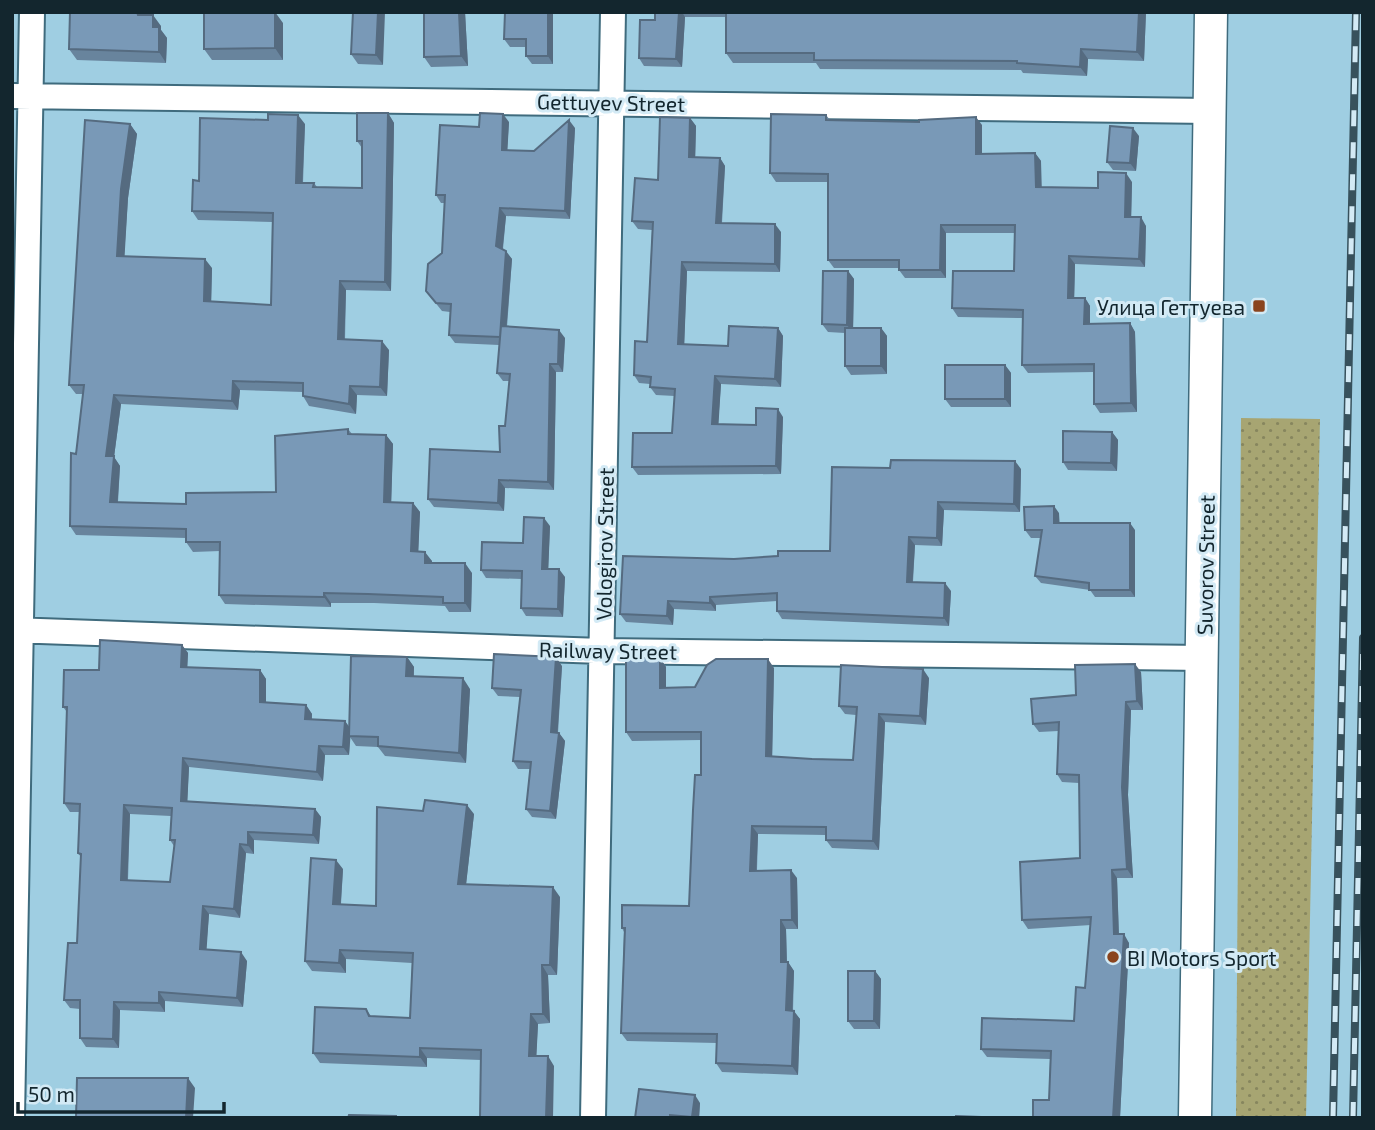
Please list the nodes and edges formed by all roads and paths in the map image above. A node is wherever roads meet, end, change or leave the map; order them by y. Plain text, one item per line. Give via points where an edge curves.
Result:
1 (32, 12) edge
2 (613, 12) edge
3 (1211, 12) edge
4 (21, 96) edge
5 (612, 102) junction
6 (1210, 111) junction
7 (17, 630) edge
8 (602, 651) junction
9 (1204, 658) junction
10 (12, 1118) edge
11 (593, 1118) edge
12 (1195, 1118) edge

1 - 4 street
2 - 5 street, Vologirov Street
3 - 6 street, Suvorov Street
4 - 5 street, Gettuyev Street
4 - 7 street
5 - 6 street, Gettuyev Street
5 - 8 street, Vologirov Street
6 - 9 street, Suvorov Street
7 - 8 street, Railway Street
7 - 10 street
8 - 9 street, Railway Street
8 - 11 street, Vologirov Street
9 - 12 street, Suvorov Street

